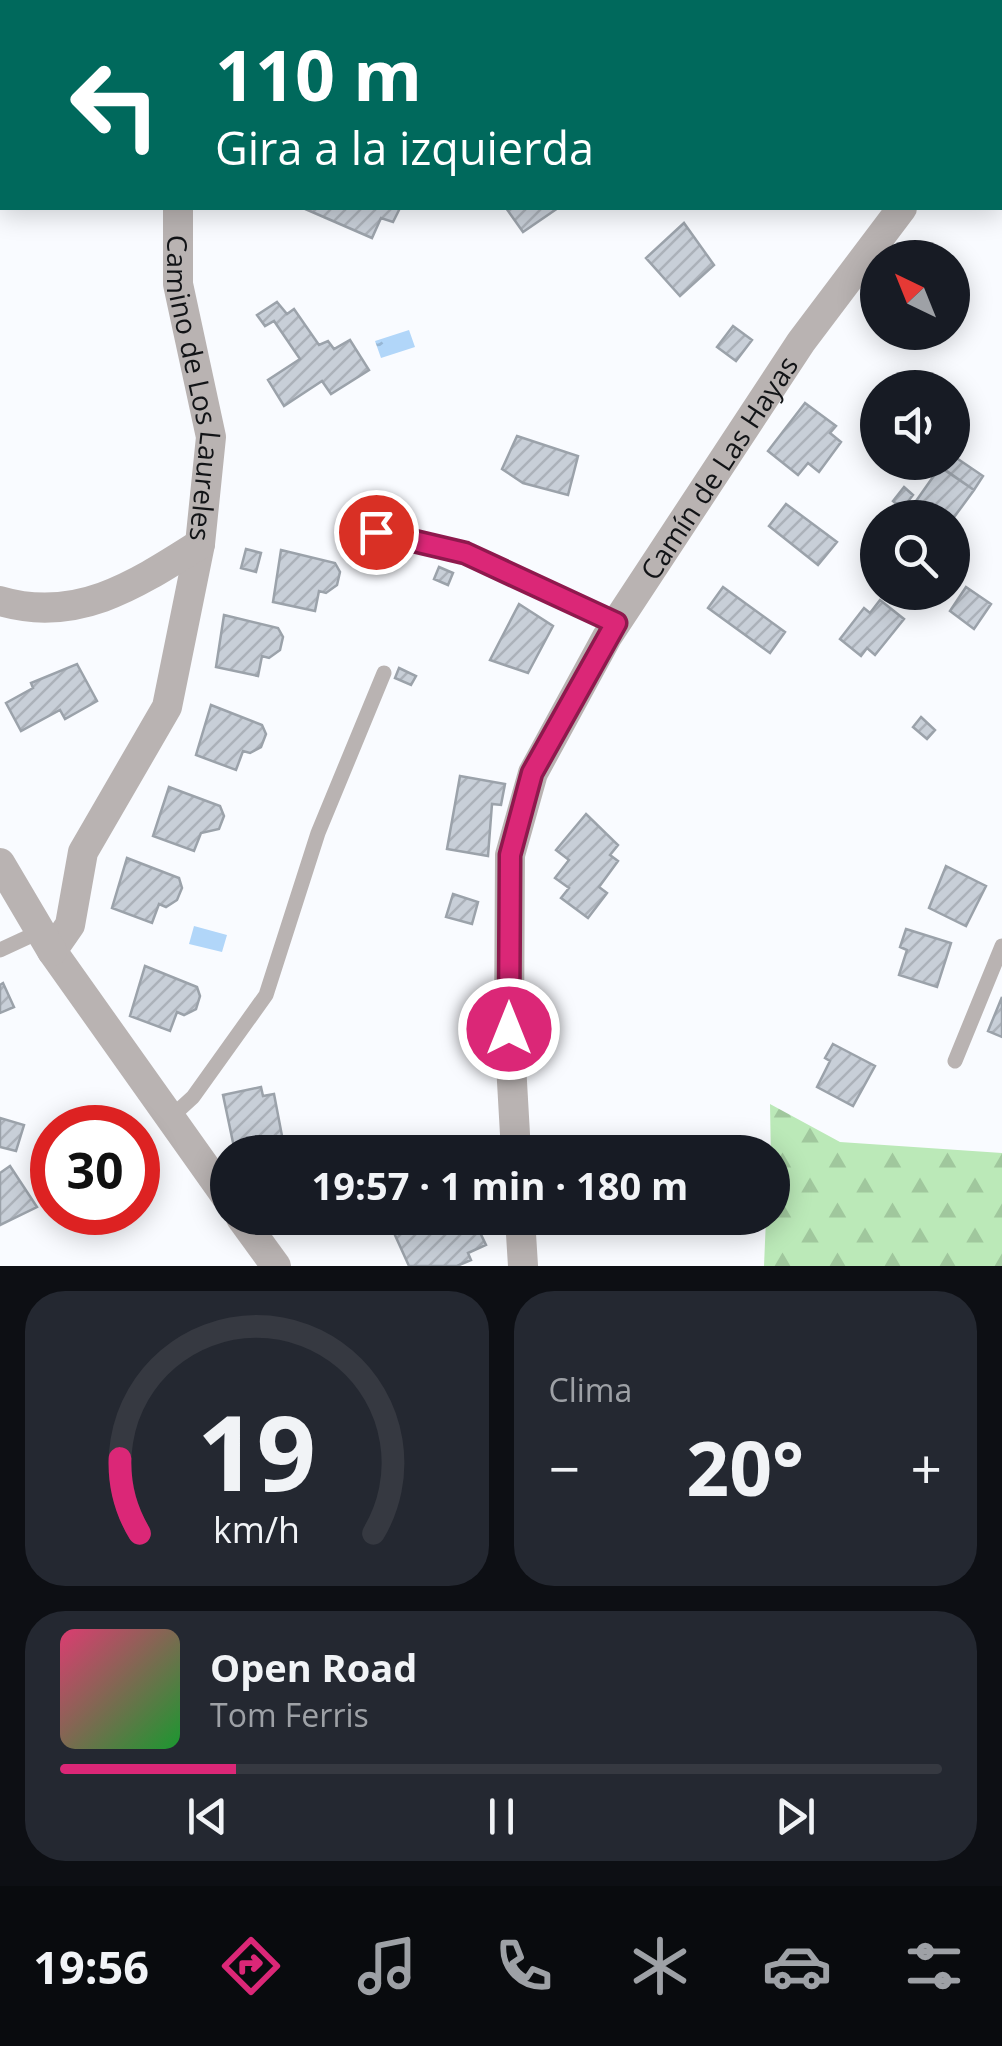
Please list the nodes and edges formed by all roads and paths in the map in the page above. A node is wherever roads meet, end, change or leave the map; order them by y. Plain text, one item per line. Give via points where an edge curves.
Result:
1 (178, 210) edge
2 (900, 210) edge
3 (376, 532) dead end
4 (200, 544) junction
5 (0, 600) edge
6 (616, 623) junction
7 (384, 673) dead end
8 (0, 862) edge
9 (46, 941) junction
10 (1002, 946) edge
11 (0, 950) edge
12 (955, 1061) dead end
13 (169, 1118) junction
14 (515, 1135) edge
15 (210, 1174) edge
16 (253, 1235) edge
17 (521, 1235) edge
18 (276, 1266) edge
19 (523, 1266) edge

1 - 4 street, Camino de Los Laureles via 178,284 211,438
2 - 6 street, Camín de Las Hayas via 800,342
3 - 6 lane via 465,553
4 - 5 street via 114,596 76,607 23,608
4 - 9 street, Camino de Los Laureles via 168,707 83,852 70,925
6 - 14 street, Camín de Las Hayas via 532,773 510,855
7 - 13 lane via 318,833 266,995 193,1097
8 - 9 street
9 - 11 lane
9 - 13 street
10 - 12 lane
13 - 15 street
16 - 18 street
17 - 19 street

